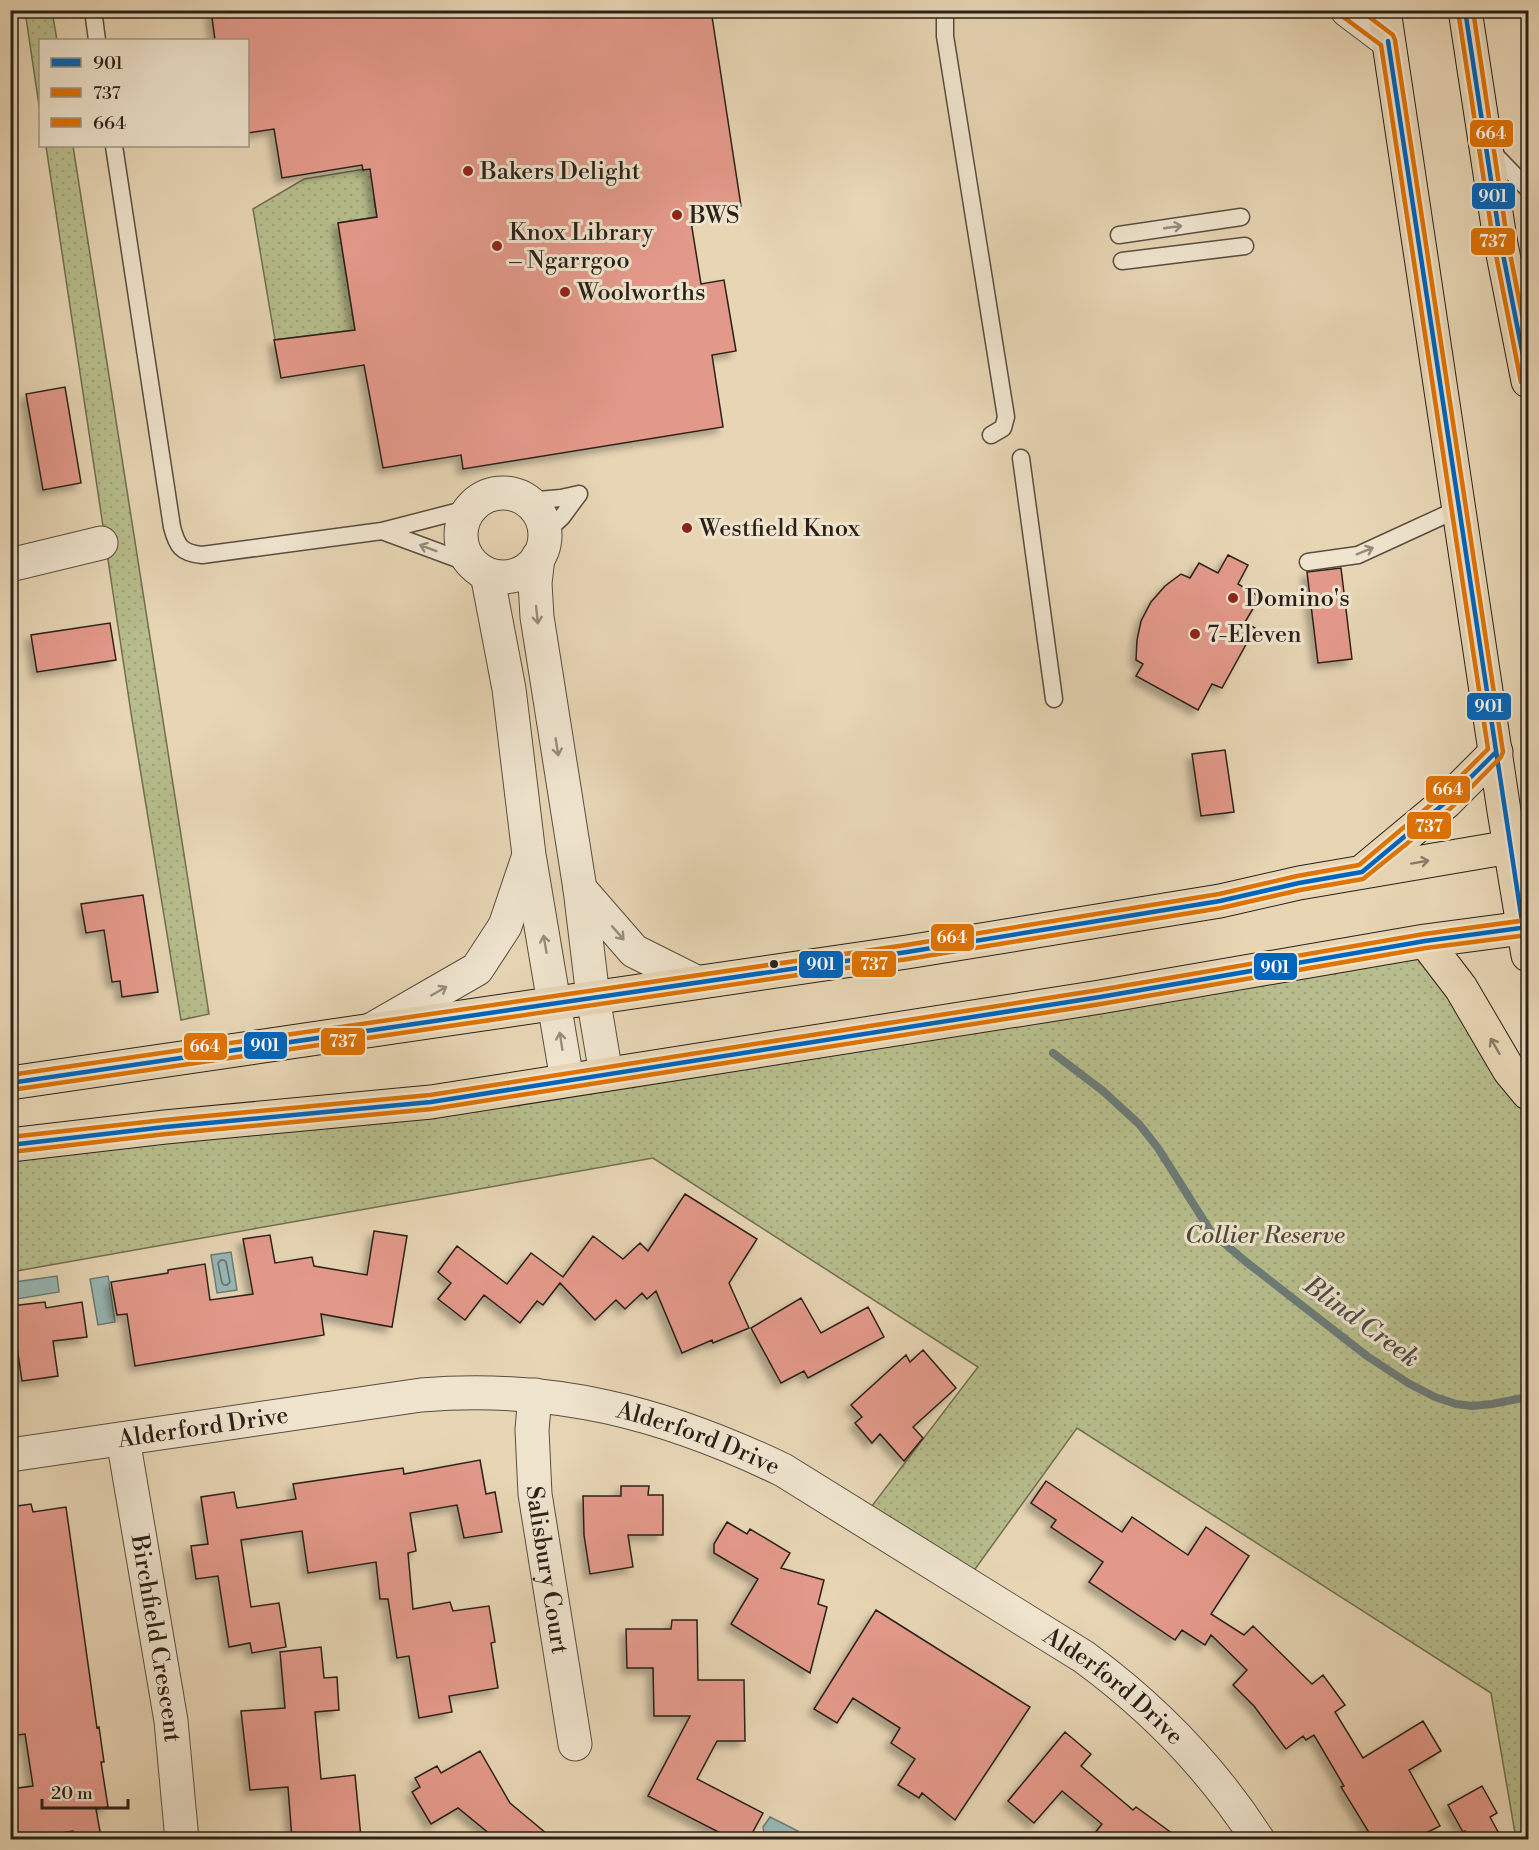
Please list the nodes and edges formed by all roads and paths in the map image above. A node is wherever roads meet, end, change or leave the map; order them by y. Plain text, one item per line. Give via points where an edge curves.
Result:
1 (93, 10) edge
2 (947, 10) edge
3 (1347, 10) edge
4 (1465, 10) edge
5 (1386, 26) edge
6 (97, 39) edge
7 (1486, 146) junction
8 (114, 147) edge
9 (1528, 189) edge
10 (1234, 218) dead end
11 (1119, 235) dead end
12 (1237, 247) dead end
13 (1122, 261) dead end
14 (1524, 330) edge
15 (1528, 381) edge
16 (991, 435) dead end
17 (1021, 458) dead end
18 (527, 501) junction
19 (471, 508) junction
20 (1458, 509) junction
21 (382, 531) junction
22 (101, 543) dead end
23 (542, 545) junction
24 (1308, 562) dead end
25 (10, 565) edge
26 (481, 570) junction
27 (1054, 699) dead end
28 (1496, 752) junction
29 (1519, 846) edge
30 (529, 855) junction
31 (1362, 872) junction
32 (580, 889) junction
33 (1527, 936) edge
34 (1425, 941) junction
35 (696, 982) junction
36 (593, 997) junction
37 (554, 1002) junction
38 (370, 1030) junction
39 (606, 1074) junction
40 (567, 1080) junction
41 (10, 1083) edge
42 (1528, 1093) edge
43 (10, 1145) edge
44 (535, 1395) junction
45 (123, 1439) junction
46 (10, 1455) edge
47 (575, 1744) dead end
48 (182, 1839) edge
49 (1258, 1839) edge

1 - 6 lane
2 - 16 lane via 945,36 1006,417 1003,428
3 - 5 street
4 - 7 main road
5 - 20 main road
7 - 9 lane
7 - 14 main road via 1500,239
8 - 21 lane via 171,527 180,548 202,555
11 -> 10 lane
12 - 13 lane
14 - 15 main road
17 - 27 lane
18 - 19 street via 504,492 480,499
18 - 23 street via 542,520
18 - 23 lane via 579,494
19 - 21 lane
19 - 26 street via 461,531 462,544 466,555
24 -> 20 lane via 1358,555
20 - 28 main road
26 -> 21 lane
22 - 25 street
23 - 26 street via 531,566 521,573 499,577
23 -> 32 street via 535,583 537,617
26 - 30 street via 509,689
28 - 29 main road
28 - 31 main road via 1446,802
31 -> 29 main road
29 - 33 main road
37 -> 30 street
38 -> 30 street via 477,969 505,926
31 - 35 main road via 1220,901
32 -> 35 street via 634,951
32 - 36 street
33 - 34 main road
34 - 39 main road via 1100,997
42 -> 34 main road via 1509,1070 1461,988
35 - 36 main road
36 - 37 main road
36 - 39 street
37 - 38 main road
40 -> 37 street
38 - 41 main road
39 - 40 main road
40 - 43 main road via 411,1105
44 - 45 street, Alderford Drive via 421,1395
44 - 47 street, Salisbury Court via 535,1494
44 - 49 street, Alderford Drive via 600,1405 686,1429 783,1470 829,1497 1113,1678 1209,1773
45 - 46 street, Alderford Drive
45 - 48 street, Birchfield Crescent via 171,1722

